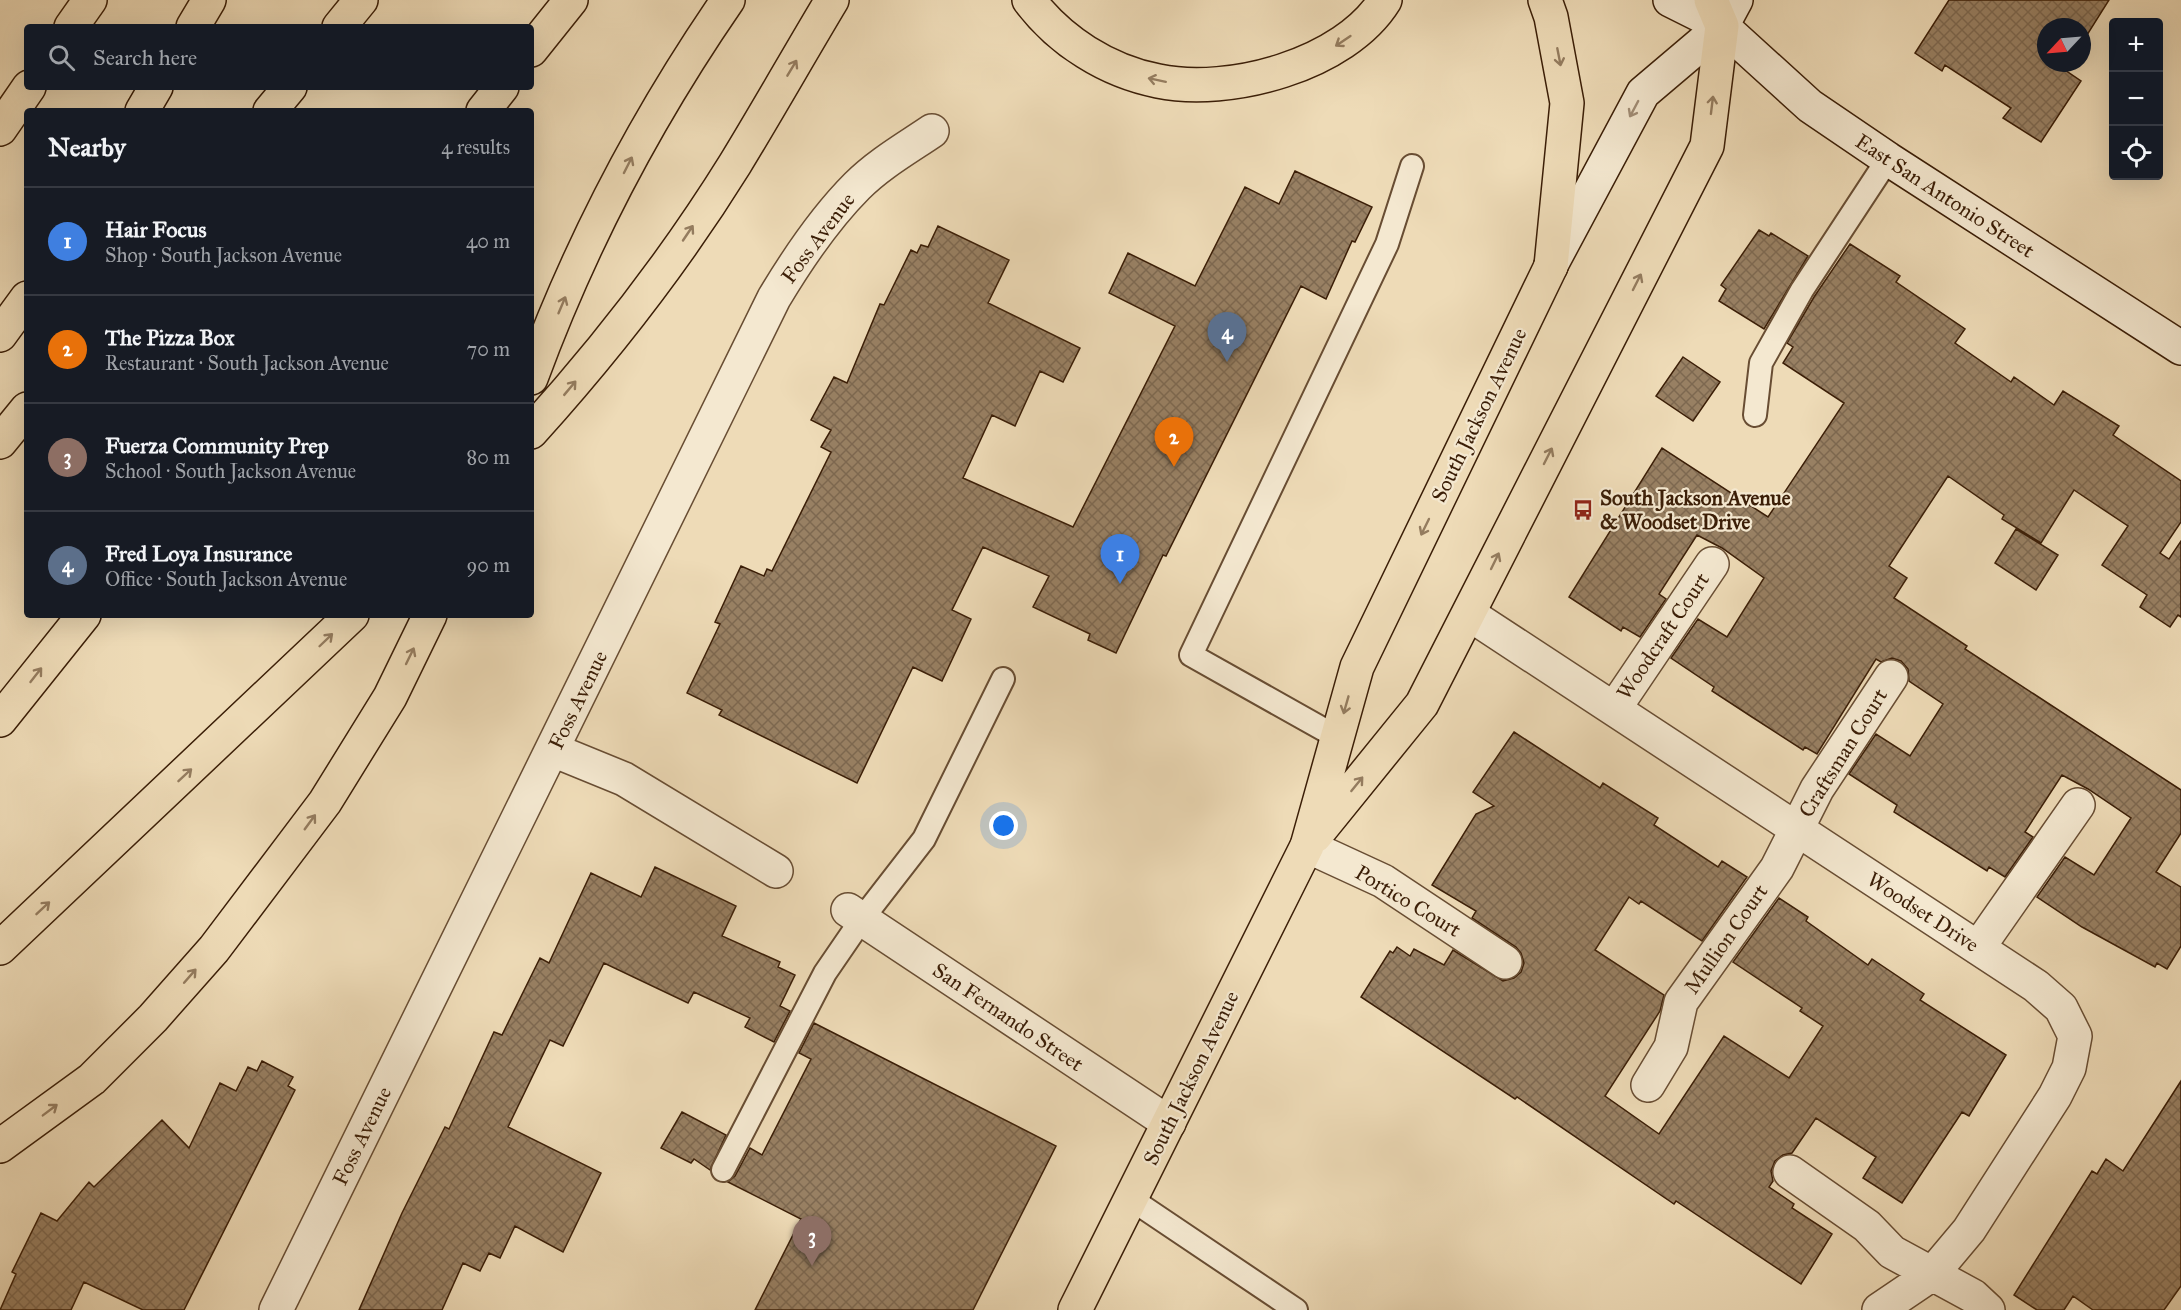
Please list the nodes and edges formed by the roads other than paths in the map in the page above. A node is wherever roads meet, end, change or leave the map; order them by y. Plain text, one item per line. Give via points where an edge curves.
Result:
1 (90, 0) edge
2 (209, 0) edge
3 (361, 0) edge
4 (571, 0) edge
5 (728, 0) edge
6 (832, 0) edge
7 (1029, 0) edge
8 (1385, 0) edge
9 (1545, 0) edge
10 (1670, 0) edge
11 (1723, 9) edge
12 (73, 24) edge
13 (195, 24) edge
14 (341, 24) edge
15 (534, 47) edge
16 (27, 90) edge
17 (154, 90) edge
18 (288, 90) edge
19 (500, 90) edge
20 (144, 108) edge
21 (272, 108) edge
22 (485, 108) edge
23 (0, 129) edge
24 (932, 130) dead end
25 (1888, 159) junction
26 (1412, 166) dead end
27 (1551, 266) junction
28 (24, 302) edge
29 (0, 335) edge
30 (2180, 345) edge
31 (534, 371) edge
32 (24, 413) edge
33 (1755, 415) dead end
34 (534, 429) edge
35 (0, 442) edge
36 (1712, 564) dead end
37 (1469, 614) junction
38 (82, 618) edge
39 (349, 618) edge
40 (429, 618) edge
41 (1891, 677) dead end
42 (1003, 679) dead end
43 (1614, 709) junction
44 (0, 720) edge
45 (1337, 737) junction
46 (553, 750) junction
47 (2078, 805) dead end
48 (1797, 829) junction
49 (1307, 846) junction
50 (776, 872) dead end
51 (855, 914) junction
52 (0, 948) edge
53 (1978, 948) junction
54 (1505, 962) dead end
55 (1648, 1085) dead end
56 (1169, 1123) junction
57 (0, 1146) edge
58 (723, 1170) dead end
59 (1790, 1172) dead end
60 (1131, 1199) junction
61 (1932, 1274) junction
62 (276, 1310) edge
63 (1076, 1310) edge
64 (1296, 1310) edge
65 (1880, 1310) edge
66 (1988, 1310) edge

1 - 12 main road
2 - 13 main road
3 - 14 main road
4 - 15 main road
31 -> 5 main road via 601,217 632,157
34 -> 6 main road via 632,312 680,245 734,166
8 -> 7 main road via 1352,35 1317,58 1237,81 1199,85 1158,81 1119,69 1077,48 1045,22
9 -> 27 main road via 1567,103
10 - 11 street, East San Antonio Street
11 - 25 street, East San Antonio Street via 1810,106
11 -> 27 street, South Jackson Avenue via 1643,93
37 -> 11 main road, South Jackson Avenue via 1707,146
16 - 23 main road
17 - 20 main road
18 - 21 main road
19 - 22 main road
24 - 46 street, Foss Avenue via 858,185 797,261 774,298
25 - 30 street, East San Antonio Street
25 - 33 lane via 1802,290 1761,363
26 - 45 lane via 1387,244 1191,655
27 -> 45 main road, South Jackson Avenue via 1357,667
28 - 29 main road
32 - 35 main road
36 - 43 street, Woodcraft Court
37 - 43 street, Woodset Drive
49 -> 37 main road, South Jackson Avenue via 1422,704
44 -> 38 main road
52 -> 39 main road
57 -> 40 main road via 92,1079 214,949 326,802 390,697
41 - 48 street, Craftsman Court via 1817,789
42 - 51 lane via 924,839
43 - 48 street, Woodset Drive
45 - 49 main road, South Jackson Avenue
46 - 50 street via 624,779
46 - 62 street, Foss Avenue
47 - 53 street
48 - 53 street, Woodset Drive
48 - 55 street, Mullion Court via 1777,868 1681,1002 1671,1047
49 - 54 street, Portico Court via 1383,881
49 - 56 main road, South Jackson Avenue
51 - 56 street, San Fernando Street
51 - 58 lane
53 - 61 street, Woodset Drive via 2036,986 2061,1008 2075,1036 2069,1068 2055,1096 1969,1230
56 - 60 main road, South Jackson Avenue
59 - 61 street via 1867,1226 1892,1252
60 - 63 main road, South Jackson Avenue
60 - 64 lane
61 - 65 street, Woodset Drive
61 - 66 street via 1973,1296

